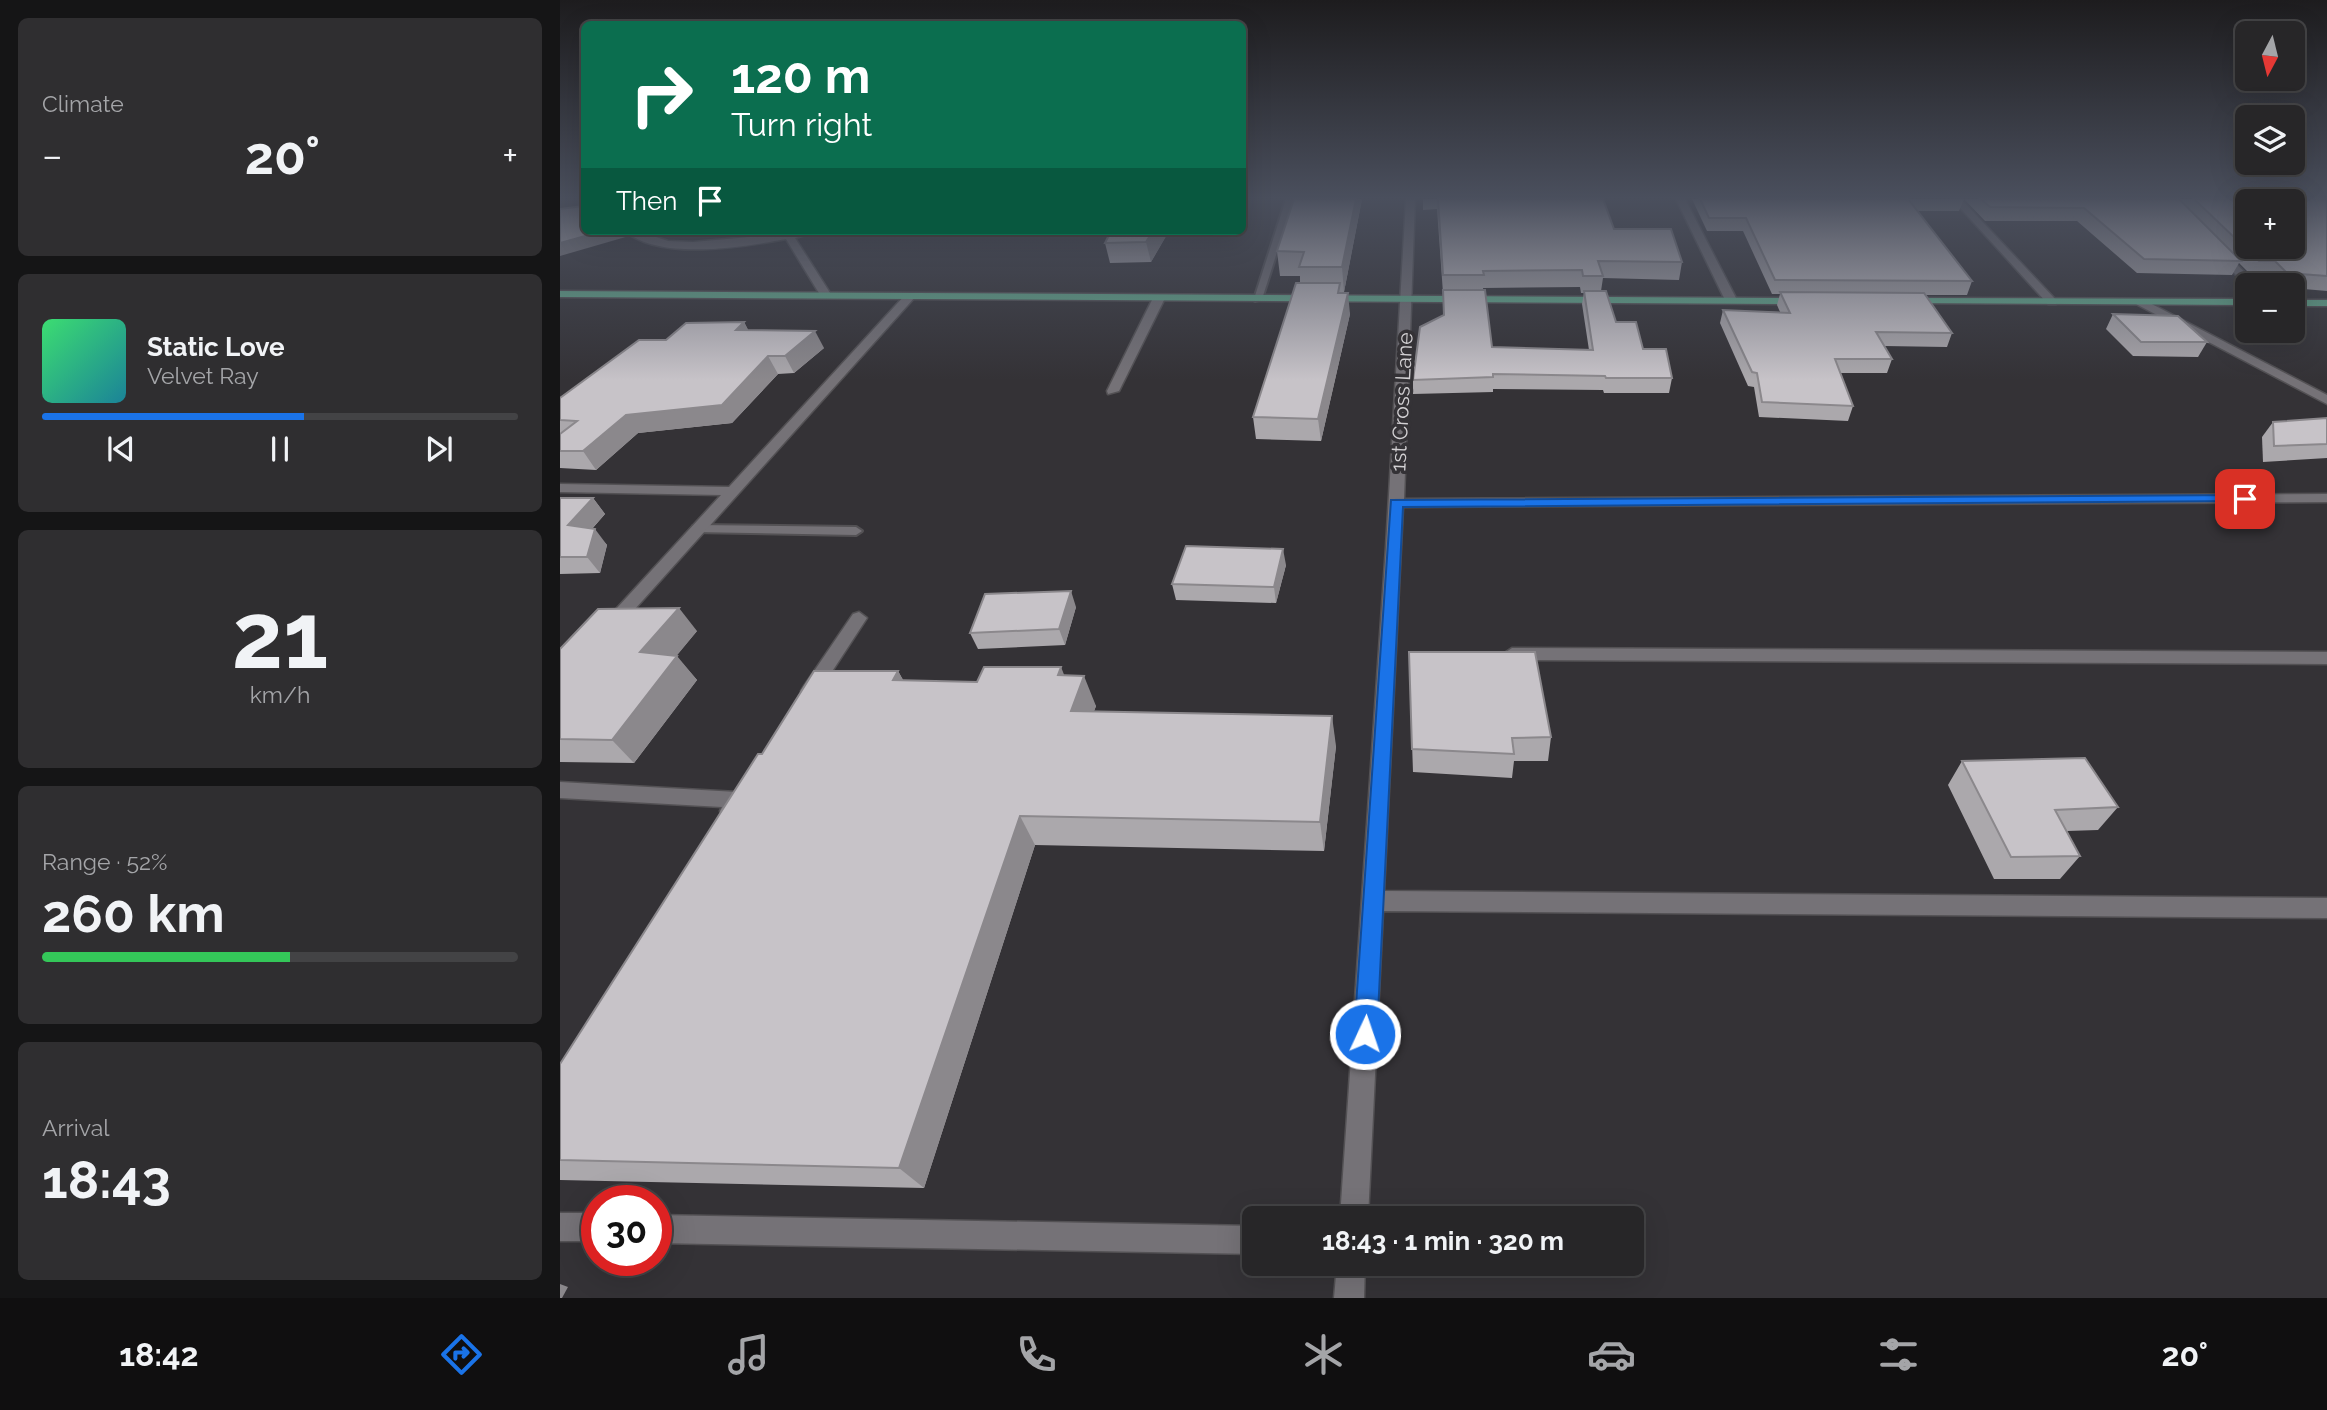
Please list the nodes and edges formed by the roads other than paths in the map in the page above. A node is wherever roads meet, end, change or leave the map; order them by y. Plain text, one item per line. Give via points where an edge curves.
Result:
1 (803, 260) edge
2 (1271, 260) edge
3 (1409, 260) edge
4 (1711, 260) edge
5 (2012, 260) edge
6 (2227, 260) edge
7 (2240, 273) edge
8 (560, 294) edge
9 (826, 296) junction
10 (910, 296) junction
11 (1159, 298) junction
12 (1258, 299) junction
13 (1408, 299) junction
14 (1731, 300) junction
15 (1815, 301) edge
16 (1898, 301) edge
17 (2052, 302) junction
18 (2140, 302) junction
19 (2235, 302) edge
20 (2305, 303) edge
21 (2327, 303) edge
22 (1113, 391) dead end
23 (2327, 400) edge
24 (560, 488) edge
25 (732, 492) junction
26 (2327, 498) edge
27 (1396, 503) junction
28 (697, 529) junction
29 (856, 531) dead end
30 (859, 618) dead end
31 (600, 638) edge
32 (1498, 654) edge
33 (2327, 658) edge
34 (798, 709) edge
35 (560, 790) edge
36 (715, 835) edge
37 (1373, 901) junction
38 (2327, 908) edge
39 (1355, 1206) edge
40 (560, 1227) edge
41 (581, 1227) edge
42 (672, 1228) edge
43 (1242, 1240) edge
44 (1350, 1276) edge
45 (1349, 1298) edge

1 - 9 street
2 - 12 lane
3 - 13 street, 1st Cross Lane
4 - 14 street
5 - 17 street
6 - 7 street
8 - 9 main road
9 - 10 main road
10 - 11 main road
10 - 25 street
11 - 12 main road
11 - 22 street
12 - 13 main road
13 - 14 main road
13 - 27 street, 1st Cross Lane
14 - 15 main road
16 - 17 main road
17 - 18 main road
18 - 19 main road
18 - 23 street
20 - 21 main road
24 - 25 street
25 - 28 street
26 - 27 street
27 - 37 street, 1st Cross Lane via 1395,653
28 - 29 lane
28 - 31 street
30 - 34 street
32 - 33 street
35 - 36 street via 741,794
37 - 38 street
37 - 39 street, 1st Cross Lane
40 - 41 street
42 - 43 street
44 - 45 street

